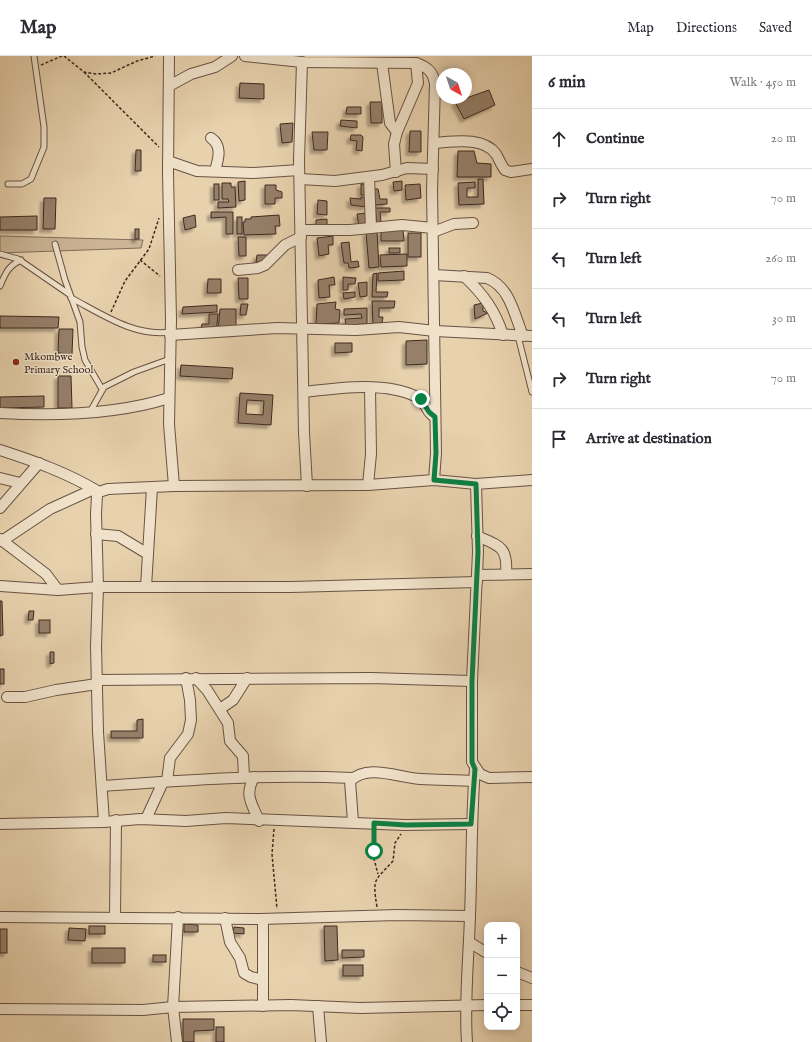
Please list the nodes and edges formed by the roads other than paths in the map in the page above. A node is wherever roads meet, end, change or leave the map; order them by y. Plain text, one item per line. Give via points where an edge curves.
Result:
1 (34, 56) edge
2 (169, 56) edge
3 (232, 56) edge
4 (245, 56) edge
5 (300, 60) edge
6 (358, 60) edge
7 (415, 61) edge
8 (382, 63) junction
9 (169, 86) junction
10 (397, 132) junction
11 (211, 138) dead end
12 (434, 143) junction
13 (168, 158) junction
14 (433, 169) junction
15 (532, 170) edge
16 (215, 172) junction
17 (396, 172) junction
18 (300, 175) junction
19 (369, 177) junction
20 (8, 184) dead end
21 (473, 223) dead end
22 (371, 228) junction
23 (433, 230) junction
24 (301, 234) junction
25 (55, 244) dead end
26 (0, 254) edge
27 (20, 260) junction
28 (238, 270) dead end
29 (434, 275) junction
30 (464, 276) junction
31 (0, 286) edge
32 (71, 296) junction
33 (303, 330) junction
34 (435, 331) junction
35 (170, 334) junction
36 (503, 335) junction
37 (524, 336) edge
38 (170, 359) junction
39 (370, 388) junction
40 (102, 389) junction
41 (304, 392) junction
42 (532, 392) edge
43 (169, 398) junction
44 (90, 412) junction
45 (0, 413) edge
46 (435, 417) junction
47 (0, 450) edge
48 (39, 463) junction
49 (0, 478) edge
50 (434, 480) junction
51 (532, 480) edge
52 (20, 483) junction
53 (476, 484) junction
54 (368, 485) junction
55 (174, 486) junction
56 (307, 486) junction
57 (152, 488) junction
58 (97, 491) junction
59 (0, 508) edge
60 (96, 534) junction
61 (477, 536) junction
62 (1, 540) edge
63 (148, 554) junction
64 (506, 574) junction
65 (532, 574) edge
66 (477, 579) junction
67 (0, 586) edge
68 (146, 587) junction
69 (98, 588) junction
70 (58, 590) junction
71 (191, 678) junction
72 (247, 678) junction
73 (472, 681) junction
74 (97, 682) junction
75 (7, 697) dead end
76 (220, 709) junction
77 (475, 769) junction
78 (249, 777) junction
79 (532, 777) edge
80 (352, 778) junction
81 (474, 781) junction
82 (165, 782) junction
83 (102, 786) junction
84 (146, 819) junction
85 (116, 820) junction
86 (259, 821) junction
87 (104, 822) junction
88 (354, 822) junction
89 (0, 824) edge
90 (471, 824) junction
91 (470, 916) junction
92 (0, 917) edge
93 (115, 917) junction
94 (178, 917) junction
95 (225, 918) junction
96 (263, 919) junction
97 (469, 942) junction
98 (484, 951) edge
99 (520, 973) edge
100 (532, 978) edge
101 (263, 980) junction
102 (466, 1005) junction
103 (520, 1005) edge
104 (532, 1005) edge
105 (263, 1006) junction
106 (318, 1006) junction
107 (484, 1006) edge
108 (173, 1007) junction
109 (0, 1009) edge
110 (177, 1042) edge
111 (320, 1042) edge
112 (467, 1042) edge

1 - 20 lane via 44,127 44,147 31,179 22,184
2 - 9 street
3 - 9 street via 215,67 192,74
4 - 5 street
5 - 6 street
5 - 18 street
6 - 8 street
7 - 8 street
7 - 10 street via 418,83
7 - 12 street via 430,70 435,84
8 - 10 street via 390,123
9 - 13 street
10 - 17 street via 394,144
11 - 16 street via 219,148
12 - 14 street
12 - 15 street via 480,143 488,146 496,154 505,170
13 - 16 street via 197,171
13 - 35 street
14 - 17 street via 407,168
14 - 23 street
16 - 18 street
17 - 19 street
18 - 19 street via 335,181
18 - 24 street
19 - 22 street
21 - 23 street via 454,224
22 - 23 street via 402,225
22 - 24 street
23 - 29 street
24 - 28 street via 285,245 265,265
24 - 33 street
25 - 32 lane
26 - 27 lane
27 - 31 lane via 8,270
27 - 32 lane
29 - 30 street
29 - 34 street
30 - 36 street via 490,304
30 - 37 street via 487,278 502,287
32 - 35 lane via 138,331
32 - 40 lane via 80,322 85,360
33 - 34 street via 399,327
33 - 35 street via 276,328
33 - 41 street
34 - 36 street
34 - 46 street
35 - 38 street
36 - 37 street
37 - 42 lane
38 - 40 lane via 122,377
38 - 43 street
39 - 41 street
39 - 46 street via 398,390 421,399
39 - 54 street via 371,454
40 - 44 lane
41 - 56 street
43 - 44 street via 142,406
43 - 55 street
44 - 45 street
46 - 50 street
47 - 48 street
48 - 52 street
48 - 58 street
49 - 52 street
50 - 53 street
50 - 54 street
51 - 53 street
52 - 59 street
53 - 61 street
54 - 56 street
55 - 56 street
55 - 57 street
57 - 58 street
57 - 63 street
58 - 60 street
58 - 62 street via 50,509
60 - 63 street via 118,536
60 - 69 street
61 - 64 street via 503,550 506,556
61 - 66 street
62 - 70 street via 46,574
63 - 68 street
64 - 65 street
64 - 66 street
66 - 68 street via 298,587
66 - 73 street
67 - 70 street
68 - 69 street
69 - 70 street
69 - 74 street
71 - 72 street
71 - 74 street
71 - 76 street via 207,690
71 - 82 street via 191,720 188,734 170,758
72 - 73 street
72 - 76 street via 233,700
73 - 77 street via 472,762
74 - 75 street via 25,697
74 - 83 street
76 - 78 street via 228,723 230,741 243,756
77 - 79 street via 489,778
77 - 81 street
78 - 80 street
78 - 82 street
78 - 86 street via 248,796
80 - 81 street via 364,773 381,772 420,779
80 - 88 street via 350,793
81 - 90 street
82 - 83 street
82 - 84 street
83 - 87 street
84 - 85 street
84 - 86 street via 186,821 226,818
85 - 87 street
85 - 93 street
86 - 88 street
87 - 89 street
88 - 90 street via 406,825
90 - 91 street
91 - 96 street via 379,915
91 - 97 street
92 - 93 street
93 - 94 street
94 - 95 street
94 - 108 street
95 - 96 street
95 - 101 street via 230,942 240,958 244,973
96 - 101 street
97 - 98 street
97 - 102 street
99 - 100 street
101 - 105 street
102 - 106 street via 360,1008
102 - 107 street
102 - 112 street
103 - 104 street
105 - 106 street
105 - 108 street
106 - 111 street
108 - 109 street via 142,1010
108 - 110 street

